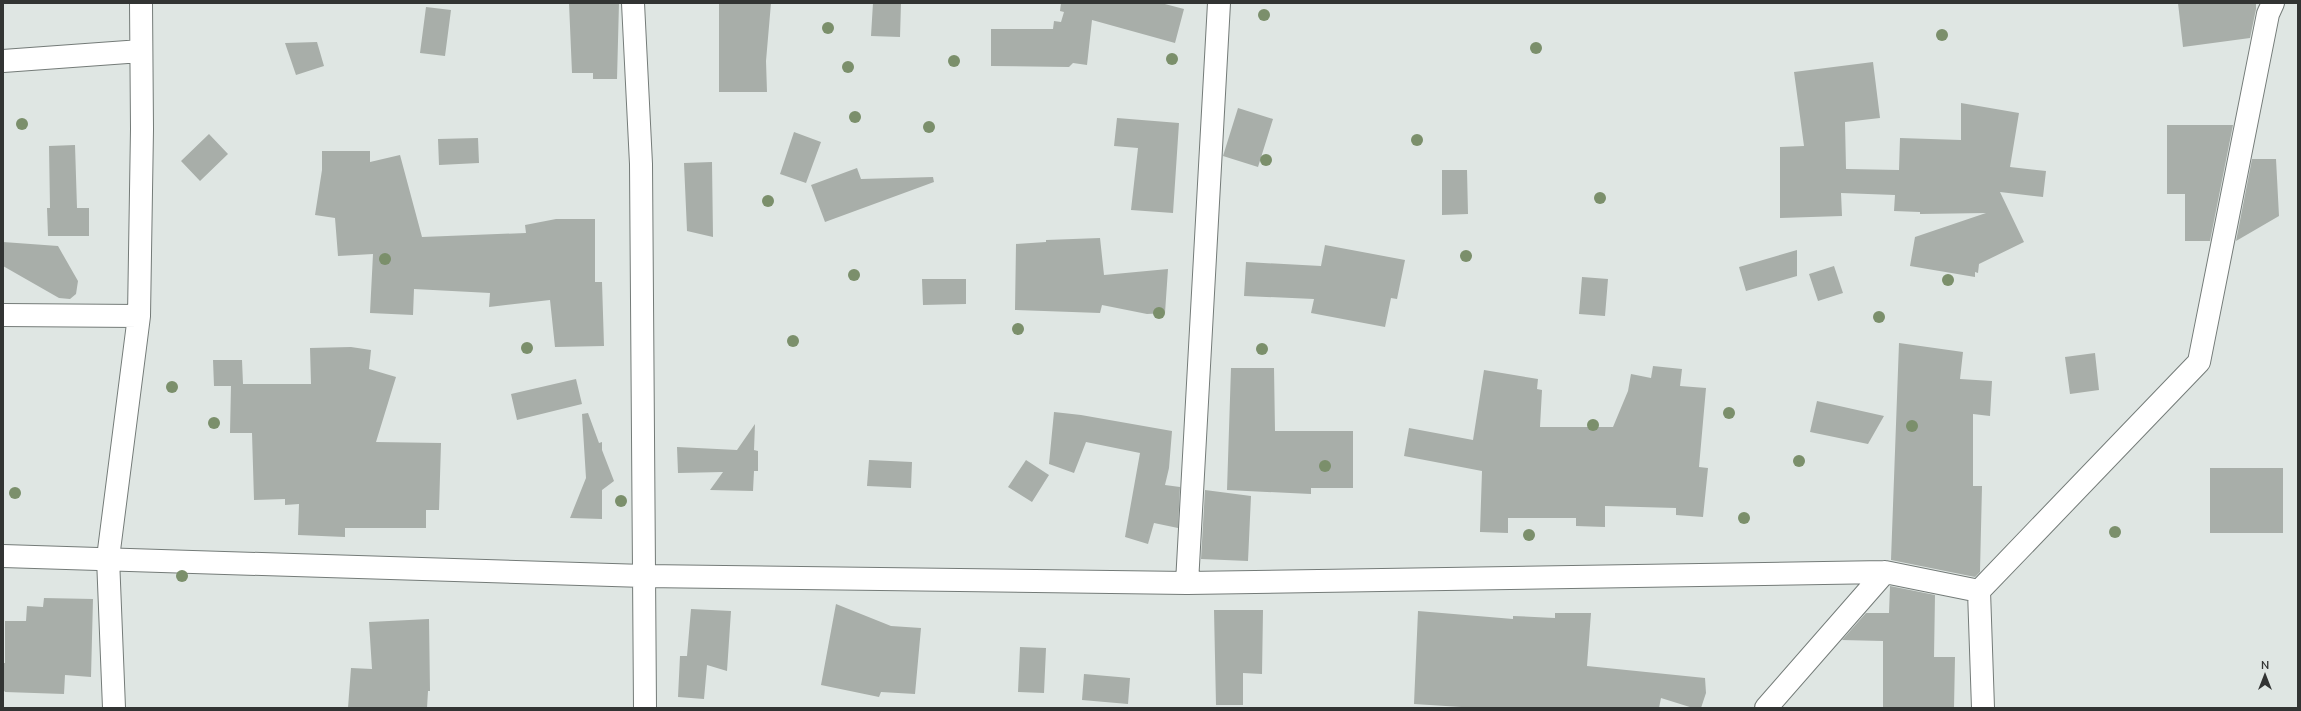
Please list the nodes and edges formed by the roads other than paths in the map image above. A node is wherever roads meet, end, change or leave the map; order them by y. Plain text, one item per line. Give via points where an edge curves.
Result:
1 (141, 3) edge
2 (633, 3) edge
3 (1219, 3) edge
4 (2273, 3) edge
5 (141, 51) junction
6 (3, 61) edge
7 (3, 315) edge
8 (139, 316) junction
9 (3, 556) edge
10 (108, 558) junction
11 (1885, 572) junction
12 (644, 576) junction
13 (1187, 583) junction
14 (1979, 591) junction
15 (114, 708) edge
16 (645, 708) edge
17 (1766, 708) edge
18 (1983, 708) edge

1 - 5 street
2 - 12 street via 641,164
3 - 13 street
4 - 14 street via 2268,14 2200,362
5 - 6 street
5 - 8 street
7 - 8 street
8 - 10 street
9 - 10 street
10 - 12 street
10 - 15 street
11 - 13 street
11 - 14 street
11 - 17 street
12 - 13 street
12 - 16 street
14 - 18 street

